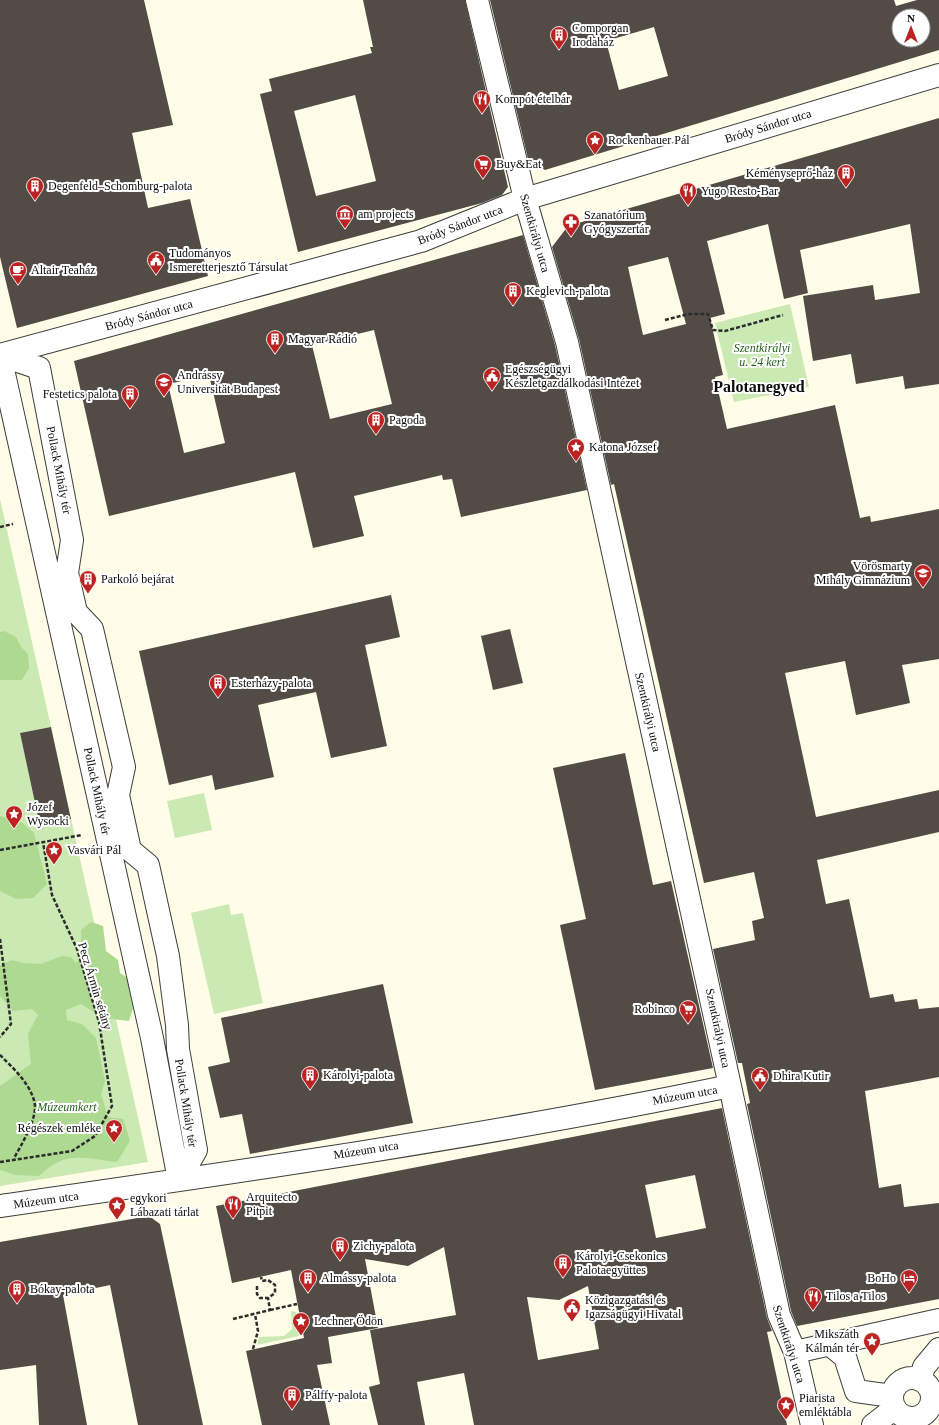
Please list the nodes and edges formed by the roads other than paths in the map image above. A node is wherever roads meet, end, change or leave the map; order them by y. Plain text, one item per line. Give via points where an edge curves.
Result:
1 (477, 0) edge
2 (939, 75) edge
3 (525, 199) junction
4 (0, 356) edge
5 (730, 1086) junction
6 (179, 1180) junction
7 (0, 1206) edge
8 (939, 1320) edge
9 (829, 1344) junction
10 (939, 1349) edge
11 (794, 1352) junction
12 (920, 1380) junction
13 (893, 1402) junction
14 (812, 1425) edge
15 (872, 1425) edge

1 - 3 street, Szentkirályi utca
2 - 3 street, Bródy Sándor utca
3 - 4 street, Bródy Sándor utca via 420,241
3 - 5 street, Szentkirályi utca via 567,342
4 - 6 street, Pollack Mihály tér via 152,1038
4 - 6 street, Pollack Mihály tér via 39,368 72,540 67,573 76,612 92,629 124,767 118,795 130,850 148,865 168,956 178,1049 196,1150
5 - 6 street, Múzeum utca via 506,1127
5 - 11 street, Szentkirályi utca via 779,1315
6 - 7 street, Múzeum utca
8 - 9 street
9 - 11 street
9 - 13 street via 845,1357 856,1391
10 - 12 street via 924,1368
11 - 14 street, Szentkirályi utca
12 - 13 street via 914,1378 897,1385
12 - 13 street via 930,1389 932,1403 924,1414 912,1419 899,1414
13 - 15 street

